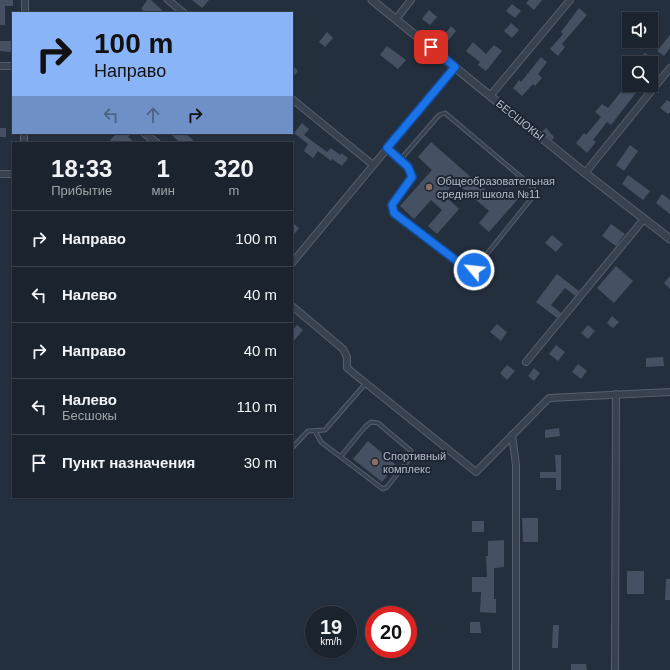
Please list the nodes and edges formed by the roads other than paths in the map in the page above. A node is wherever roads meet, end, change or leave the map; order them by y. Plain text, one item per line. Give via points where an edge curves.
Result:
1 (25, 0) edge
2 (168, 0) edge
3 (372, 0) edge
4 (411, 0) edge
5 (570, 0) edge
6 (25, 12) edge
7 (183, 12) edge
8 (396, 19) junction
9 (0, 66) edge
10 (12, 66) edge
11 (455, 67) junction
12 (669, 72) edge
13 (490, 96) junction
14 (293, 101) edge
15 (145, 134) edge
16 (155, 142) edge
17 (387, 148) junction
18 (400, 160) junction
19 (373, 165) junction
20 (585, 173) junction
21 (0, 174) edge
22 (12, 174) edge
23 (644, 219) junction
24 (670, 239) edge
25 (294, 255) edge
26 (293, 307) edge
27 (526, 362) dead end
28 (366, 383) junction
29 (670, 392) edge
30 (616, 394) junction
31 (316, 431) junction
32 (512, 435) junction
33 (293, 447) edge
34 (341, 456) junction
35 (516, 670) edge
36 (616, 670) edge

1 - 6 street
2 - 7 street
3 - 8 street, БЕСШОКЫ
4 - 8 street
5 - 13 street
8 - 11 street, БЕСШОКЫ
9 - 10 street
11 - 13 street, БЕСШОКЫ
11 - 17 street
12 - 20 street
13 - 20 street, БЕСШОКЫ
14 - 19 street
15 - 16 street
17 - 18 lane
17 - 19 street
18 - 18 lane via 408,167 412,177 392,205 394,213 466,268 474,270 535,194 533,187 445,113 439,115
19 - 25 street
20 - 23 street, БЕСШОКЫ
21 - 22 street
23 - 24 street, БЕСШОКЫ
23 - 27 street
26 - 28 street via 343,349 347,357 347,368
28 - 31 lane via 325,430
28 - 32 street via 476,472
29 - 30 street
30 - 32 street via 550,398
30 - 36 street
31 - 33 lane via 308,431
31 - 34 lane via 321,442
32 - 35 street via 516,465
34 - 34 lane via 371,422 378,423 411,451 411,457 383,489

